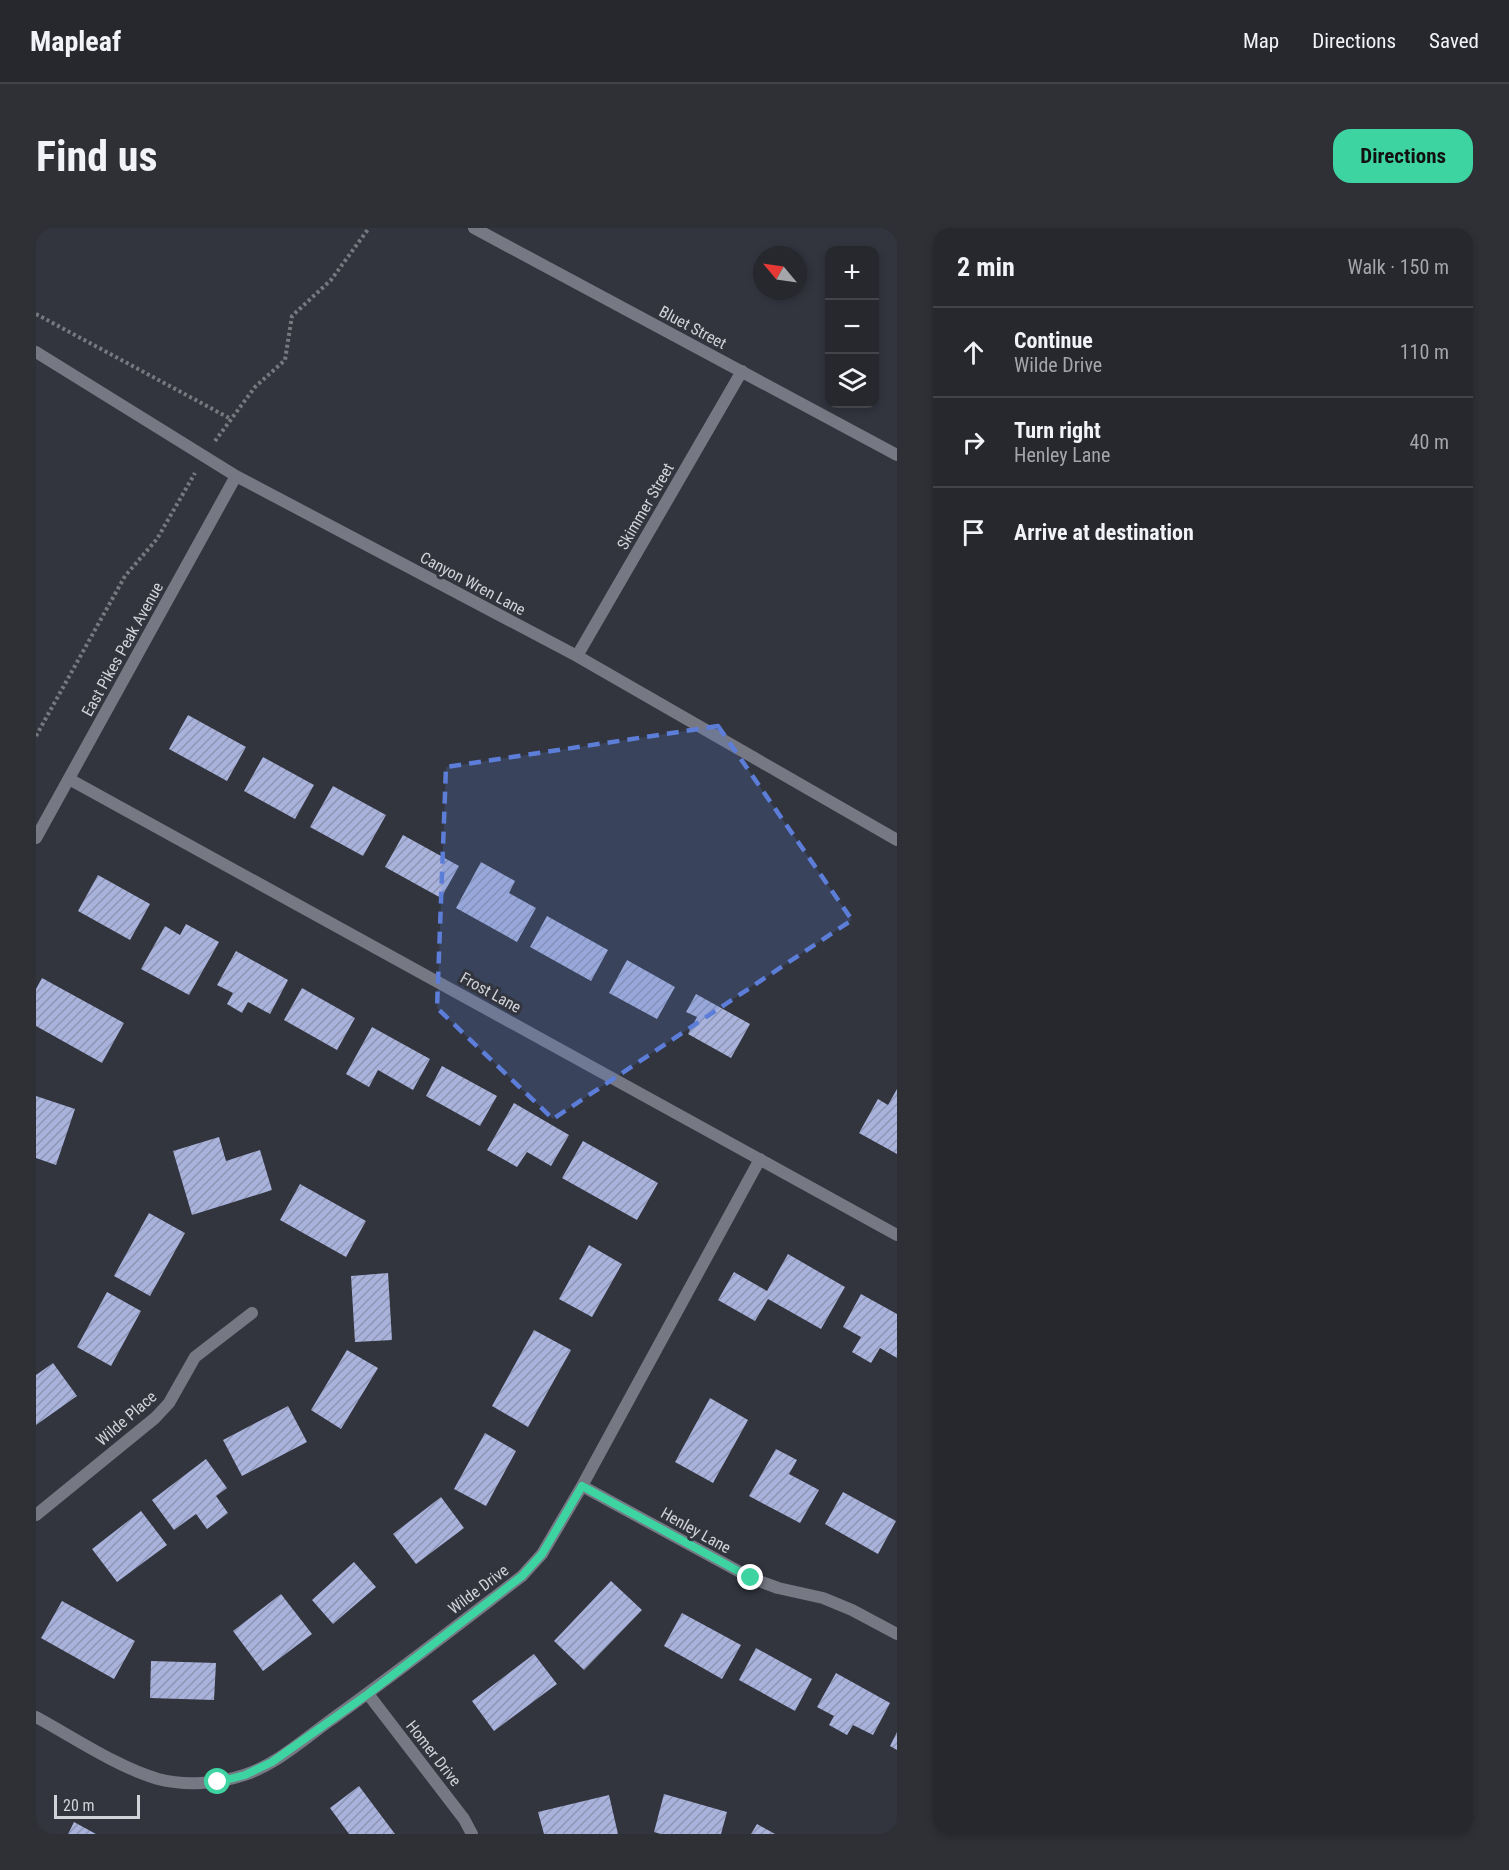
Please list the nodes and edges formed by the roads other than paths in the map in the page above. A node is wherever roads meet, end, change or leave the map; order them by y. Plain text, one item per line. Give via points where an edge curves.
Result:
1 (474, 228) edge
2 (36, 351) edge
3 (742, 371) junction
4 (897, 454) edge
5 (236, 476) junction
6 (578, 656) junction
7 (69, 779) junction
8 (36, 838) edge
9 (897, 840) edge
10 (760, 1159) junction
11 (897, 1235) edge
12 (252, 1312) dead end
13 (582, 1486) junction
14 (36, 1515) edge
15 (897, 1634) edge
16 (368, 1694) junction
17 (36, 1717) edge
18 (472, 1834) edge

1 - 3 street, Bluet Street
2 - 5 street, Canyon Wren Lane
3 - 4 street, Bluet Street
3 - 6 street, Skimmer Street
5 - 6 street, Canyon Wren Lane
5 - 7 street, East Pikes Peak Avenue
6 - 9 street, Canyon Wren Lane
7 - 8 street, East Pikes Peak Avenue
7 - 10 street, Frost Lane
10 - 11 street, Frost Lane
10 - 13 street, Wilde Drive
12 - 14 street, Wilde Place via 195,1357 169,1403 155,1418
13 - 15 street, Henley Lane via 751,1578 823,1598
13 - 16 street, Wilde Drive via 542,1554 522,1576
16 - 17 street, Wilde Drive via 272,1762 218,1782 159,1779 128,1767
16 - 18 street, Homer Drive

